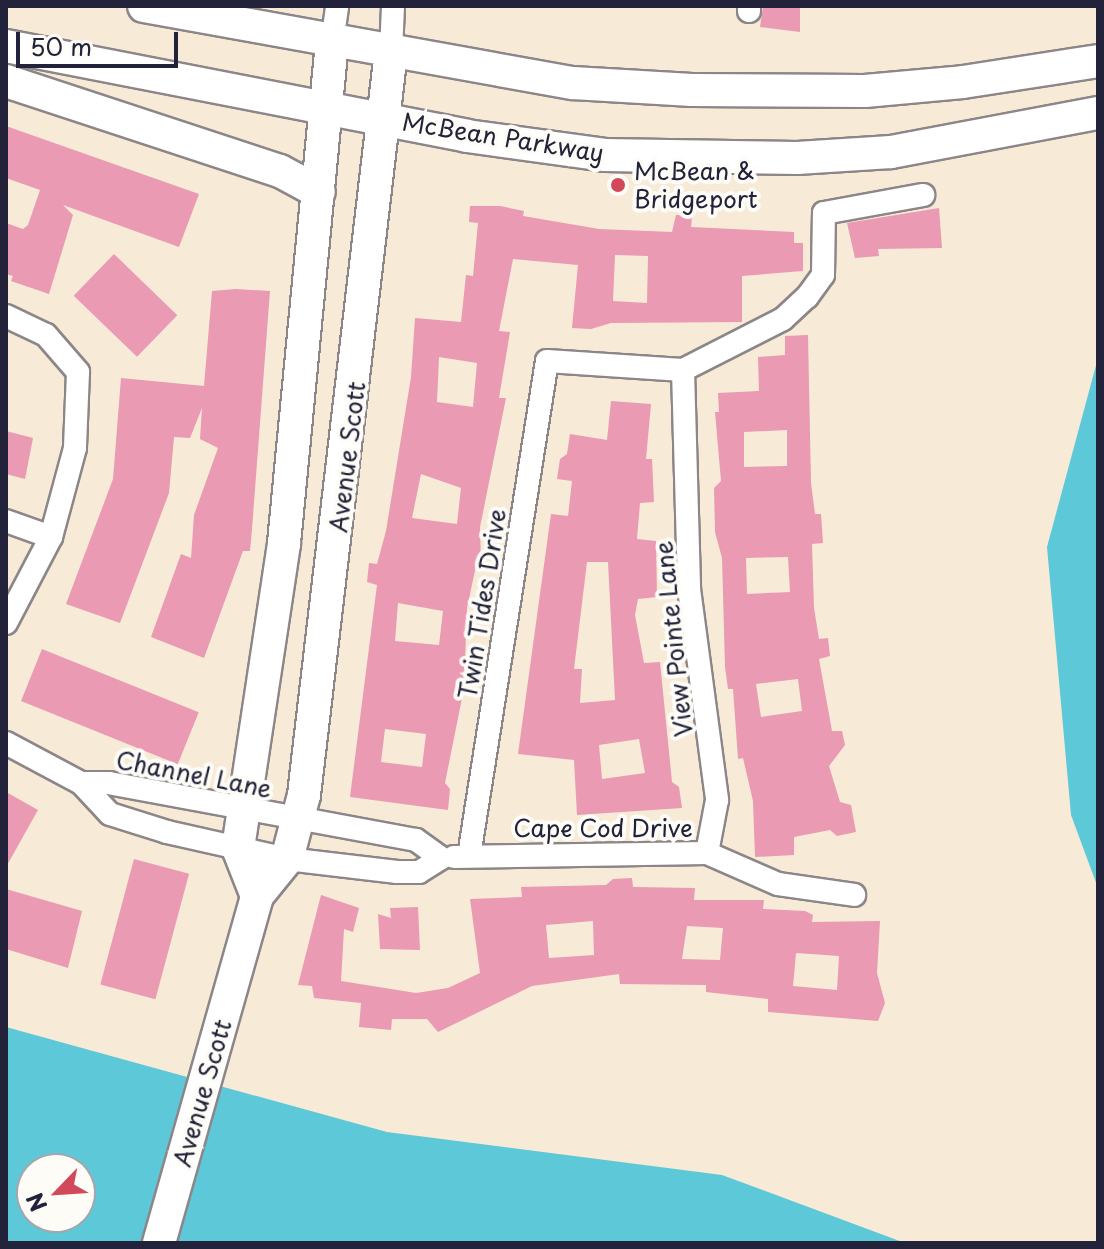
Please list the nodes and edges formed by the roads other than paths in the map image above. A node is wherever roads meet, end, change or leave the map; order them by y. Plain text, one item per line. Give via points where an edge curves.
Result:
1 (144, 6) edge
2 (337, 6) edge
3 (393, 6) edge
4 (332, 43) junction
5 (6, 46) edge
6 (391, 52) junction
7 (1098, 61) edge
8 (6, 81) edge
9 (327, 108) junction
10 (1098, 113) edge
11 (385, 118) junction
12 (319, 192) junction
13 (923, 195) dead end
14 (6, 316) edge
15 (683, 370) junction
16 (6, 521) edge
17 (51, 537) junction
18 (6, 623) edge
19 (6, 743) edge
20 (81, 783) junction
21 (244, 810) junction
22 (298, 820) junction
23 (238, 848) junction
24 (707, 853) junction
25 (469, 856) junction
26 (441, 858) junction
27 (287, 859) junction
28 (854, 895) dead end
29 (257, 896) junction
30 (159, 1243) edge

1 - 4 main road
2 - 4 street
3 - 6 street, Avenue Scott
4 - 6 main road
4 - 9 main road
5 - 9 main road, McBean Parkway
6 - 7 main road via 573,83 733,92 865,91
6 - 11 main road, Avenue Scott
8 - 12 main road via 280,171
9 - 11 main road, McBean Parkway
9 - 12 main road
10 - 11 main road, McBean Parkway via 891,152 699,159 537,148
11 - 22 main road, Avenue Scott via 336,558
12 - 21 main road via 284,543
13 - 15 street via 824,213 823,275 807,297 783,319
14 - 17 street via 46,335 78,372 75,448
15 - 24 street, View Pointe Lane via 689,589 717,800
15 - 25 street, Twin Tides Drive via 547,361
16 - 17 street
17 - 18 street
19 - 20 street
20 - 21 street, Channel Lane via 109,783
20 - 23 street, Cape Cod Drive via 110,814
21 - 22 street, Channel Lane
21 - 23 main road
22 - 26 street via 416,840
22 - 27 main road, Avenue Scott
23 - 27 street, Cape Cod Drive
23 - 29 main road
24 - 25 street, Cape Cod Drive
24 - 28 street, Cape Cod Drive via 778,884
25 - 26 street, Cape Cod Drive
26 - 27 street, Cape Cod Drive via 413,873
27 - 29 main road, Avenue Scott
29 - 30 main road, Avenue Scott

